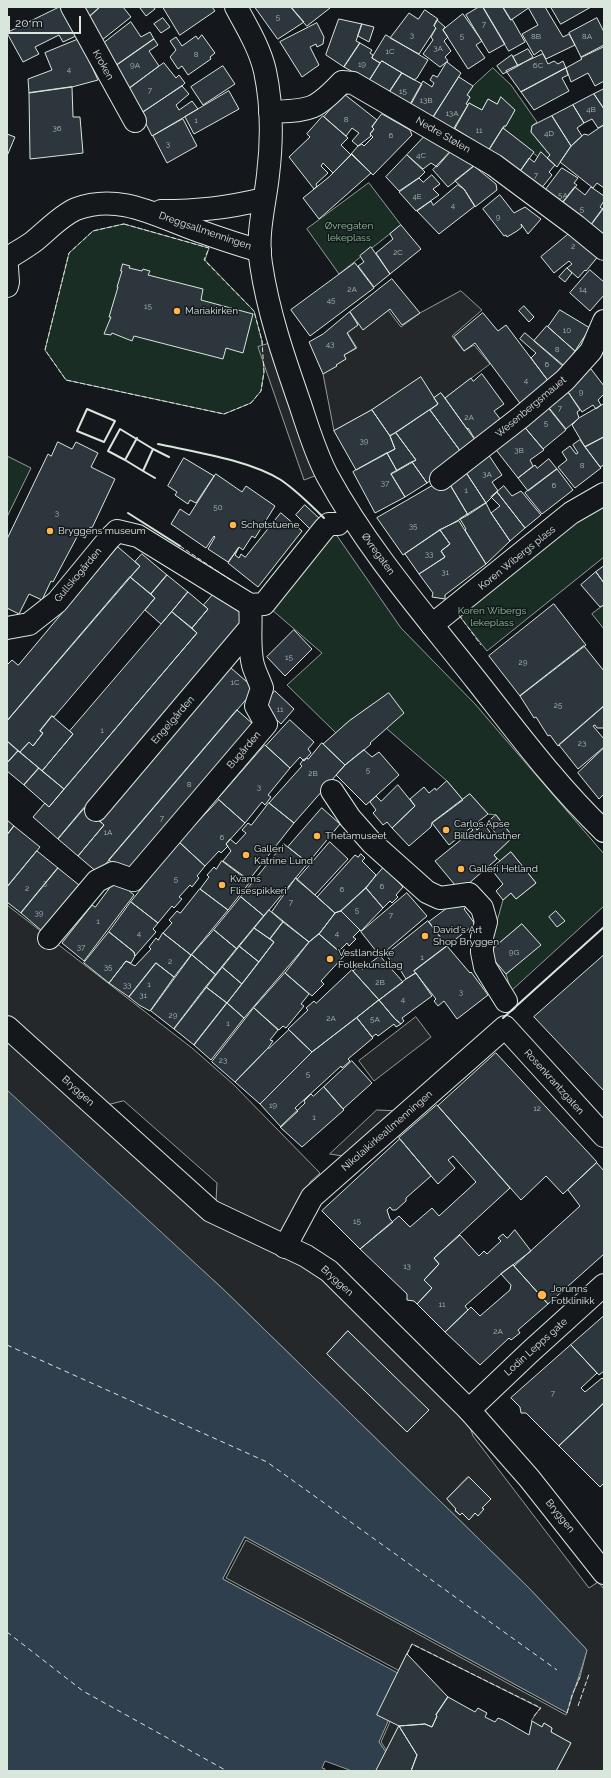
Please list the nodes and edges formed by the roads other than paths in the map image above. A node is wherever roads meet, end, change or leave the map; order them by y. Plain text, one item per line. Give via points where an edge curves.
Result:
1 (72, 7) edge
2 (236, 7) edge
3 (270, 112) junction
4 (135, 121) dead end
5 (264, 199) junction
6 (150, 211) junction
7 (604, 249) edge
8 (260, 251) junction
9 (7, 259) edge
10 (7, 267) edge
11 (7, 286) edge
12 (604, 321) edge
13 (597, 358) edge
14 (441, 479) dead end
15 (604, 494) edge
16 (338, 524) dead end
17 (250, 605) junction
18 (432, 625) junction
19 (7, 628) edge
20 (249, 630) junction
21 (332, 791) dead end
22 (96, 810) dead end
23 (604, 831) edge
24 (49, 938) dead end
25 (506, 1002) dead end
26 (7, 1027) edge
27 (505, 1027) joint
28 (604, 1136) edge
29 (285, 1247) junction
30 (604, 1285) edge
31 (469, 1410) junction
32 (604, 1573) edge

1 - 4 street, Kroken
2 - 3 street, Øvregaten via 265,71
3 - 5 street, Øvregaten via 271,138
3 - 7 street, Nedre Stølen via 313,108 342,82 353,84 494,165
5 - 6 street, Dreggsallmenningen via 226,208 190,212
5 - 8 street, Øvregaten
6 - 8 street, Dreggsallmenningen via 202,233
6 - 9 street, Dreggsallmenningen via 130,205 106,203 76,209
8 - 18 street, Øvregaten via 276,335 315,450 326,474 377,554
10 - 11 street
12 - 13 street, Wesenbergsmauet
13 - 14 street, Wesenbergsmauet via 565,380
15 - 18 street, Koren Wibergs plass via 571,513
16 - 17 street via 329,524 324,529 264,604
17 - 19 street, Gullskogården via 138,536 117,531 57,602 29,624
17 - 20 street, Bugården
18 - 23 street, Øvregaten via 550,774
20 - 22 street, Engelgården
20 - 24 street, Bugården via 252,664 262,688 256,706 266,724 133,880 113,873 97,881
21 - 25 street via 350,818 372,843 427,892 440,898 469,894 482,908 486,922 482,937 485,967
26 - 29 street, Bryggen via 211,1210
27 - 28 street, Rosenkrantzgaten
27 - 29 street, Nikolaikirkeallmenningen via 312,1197
29 - 31 street, Bryggen via 306,1256 329,1271
30 - 31 street, Lodin Lepps gate
31 - 32 street, Bryggen via 529,1478

